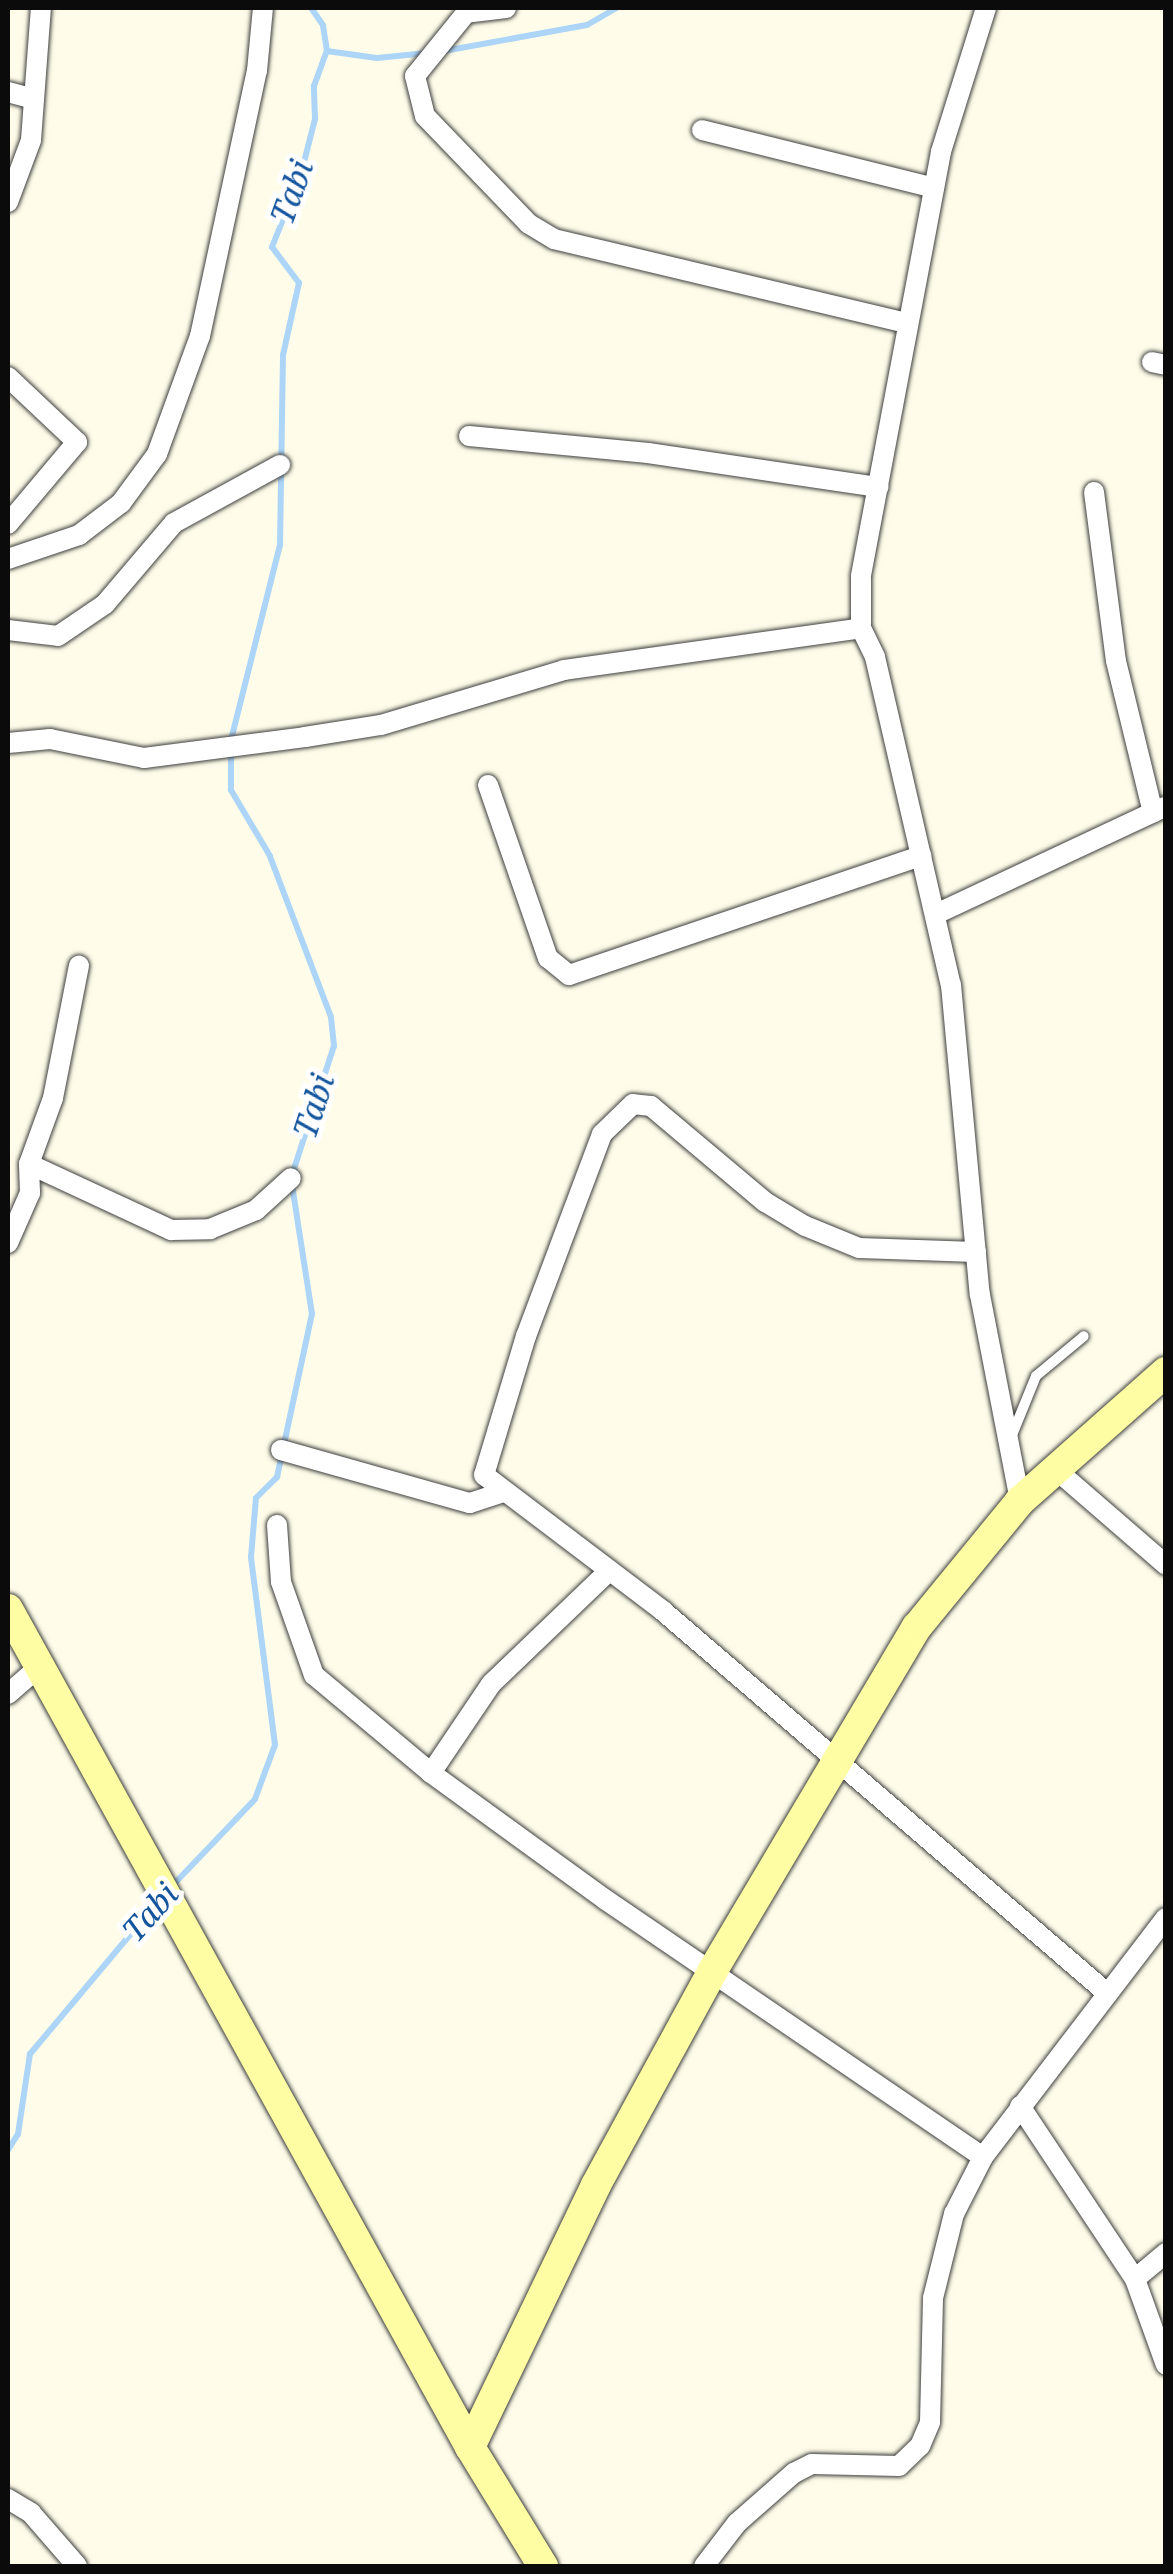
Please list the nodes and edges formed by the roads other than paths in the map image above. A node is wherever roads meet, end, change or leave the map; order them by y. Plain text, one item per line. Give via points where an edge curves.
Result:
1 (41, 8) edge
2 (263, 8) edge
3 (506, 8) edge
4 (986, 8) edge
5 (8, 92) edge
6 (34, 99) junction
7 (702, 130) dead end
8 (934, 188) junction
9 (8, 202) edge
10 (907, 323) junction
11 (8, 377) edge
12 (470, 436) dead end
13 (280, 465) dead end
14 (879, 487) junction
15 (1094, 492) dead end
16 (8, 524) edge
17 (8, 559) edge
18 (860, 628) junction
19 (8, 630) edge
20 (8, 743) edge
21 (488, 786) dead end
22 (1159, 810) edge
23 (921, 856) junction
24 (936, 914) junction
25 (79, 966) dead end
26 (29, 1164) junction
27 (291, 1178) dead end
28 (8, 1243) edge
29 (976, 1252) junction
30 (1084, 1336) dead end
31 (1166, 1372) edge
32 (1006, 1445) junction
33 (281, 1450) dead end
34 (1053, 1468) junction
35 (500, 1493) junction
36 (1020, 1501) junction
37 (277, 1525) dead end
38 (1166, 1565) edge
39 (608, 1571) junction
40 (8, 1609) edge
41 (40, 1666) junction
42 (8, 1694) edge
43 (836, 1762) junction
44 (431, 1773) junction
45 (1166, 1918) edge
46 (714, 1970) junction
47 (1106, 1993) junction
48 (1020, 2106) junction
49 (983, 2157) junction
50 (1166, 2253) edge
51 (1135, 2279) junction
52 (1166, 2365) edge
53 (470, 2447) junction
54 (8, 2500) edge
55 (77, 2566) edge
56 (543, 2566) edge
57 (704, 2566) edge

1 - 6 street
2 - 17 street via 257,70 200,336 157,454 121,503 79,535
3 - 10 street via 466,13 415,76 425,116 529,224 570,243
4 - 8 street
5 - 6 street
6 - 9 street via 31,140
7 - 8 street
8 - 10 street
10 - 14 street
11 - 16 street via 77,442
12 - 14 street
13 - 19 street via 174,523 105,604 58,636
14 - 18 street via 861,577
15 - 22 street via 1119,677
18 - 20 street via 564,670 381,725 305,737 144,758 50,739
18 - 23 street via 875,657
21 - 23 street via 548,958 570,975
22 - 24 street
23 - 24 street
24 - 29 street via 952,985
25 - 26 street via 54,1098
26 - 27 street via 171,1230 210,1230 256,1210
26 - 28 street via 30,1193
29 - 32 street
29 - 35 street via 872,1250 805,1226 765,1202 651,1106 634,1104 602,1134 526,1336 482,1465
30 - 32 lane via 1036,1376 1020,1426
31 - 34 street
32 - 36 street
33 - 35 street via 470,1503
34 - 36 street
34 - 38 street
35 - 39 street
36 - 43 street via 926,1614
37 - 44 street via 281,1582 314,1674
39 - 43 street
39 - 44 street via 491,1684
40 - 41 street
41 - 42 street
41 - 53 street
43 - 46 street
43 - 47 street
44 - 46 street
45 - 47 street
46 - 49 street
46 - 53 street via 596,2186
47 - 48 street
48 - 49 street
48 - 51 street
49 - 57 street via 941,2252 930,2334 930,2422 920,2446 899,2466 812,2464 794,2472 737,2523
50 - 51 street
51 - 52 street
53 - 56 street
54 - 55 street via 31,2513

